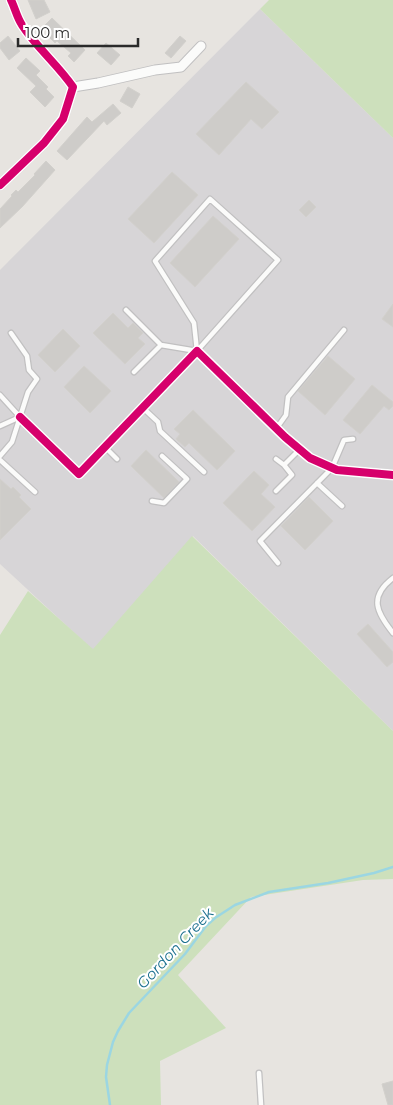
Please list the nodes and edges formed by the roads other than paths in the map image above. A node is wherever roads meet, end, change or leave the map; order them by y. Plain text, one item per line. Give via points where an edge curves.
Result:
1 (11, 0) edge
2 (201, 46) dead end
3 (73, 87) junction
4 (0, 185) edge
5 (126, 310) dead end
6 (344, 330) dead end
7 (11, 333) dead end
8 (161, 345) junction
9 (197, 352) junction
10 (134, 372) dead end
11 (0, 395) edge
12 (143, 408) junction
13 (20, 417) junction
14 (0, 426) edge
15 (276, 429) junction
16 (353, 439) dead end
17 (106, 447) junction
18 (300, 449) junction
19 (162, 456) dead end
20 (0, 458) edge
21 (117, 459) dead end
22 (276, 459) dead end
23 (284, 465) junction
24 (332, 468) junction
25 (204, 472) dead end
26 (393, 475) edge
27 (317, 483) junction
28 (276, 491) dead end
29 (35, 492) dead end
30 (152, 501) dead end
31 (342, 506) dead end
32 (278, 563) dead end
33 (393, 578) edge
34 (393, 633) edge
35 (259, 1073) dead end
36 (261, 1105) edge

1 - 3 street via 33,40
2 - 3 street via 181,67
3 - 4 street via 63,119 44,143
5 - 8 lane
6 - 15 lane via 288,397 286,415
7 - 13 lane via 27,356 29,370 37,379 28,392
8 - 9 lane
8 - 10 lane
9 - 9 lane via 278,260 210,199 155,261 194,323
9 - 12 street
9 - 15 street
11 - 13 lane
12 - 17 street
12 - 25 lane via 158,422 160,430
13 - 14 lane
13 - 17 street via 79,474
13 - 20 lane via 12,442
15 - 18 street
16 - 24 lane via 344,440
17 - 21 lane
18 - 23 lane
18 - 24 street via 310,458
19 - 30 lane via 187,479 164,503
20 - 29 lane
22 - 23 lane
23 - 28 lane via 292,475
24 - 26 street
24 - 27 lane
27 - 31 lane
27 - 32 lane via 260,541
33 - 34 lane via 383,586 377,604 381,618
35 - 36 lane

